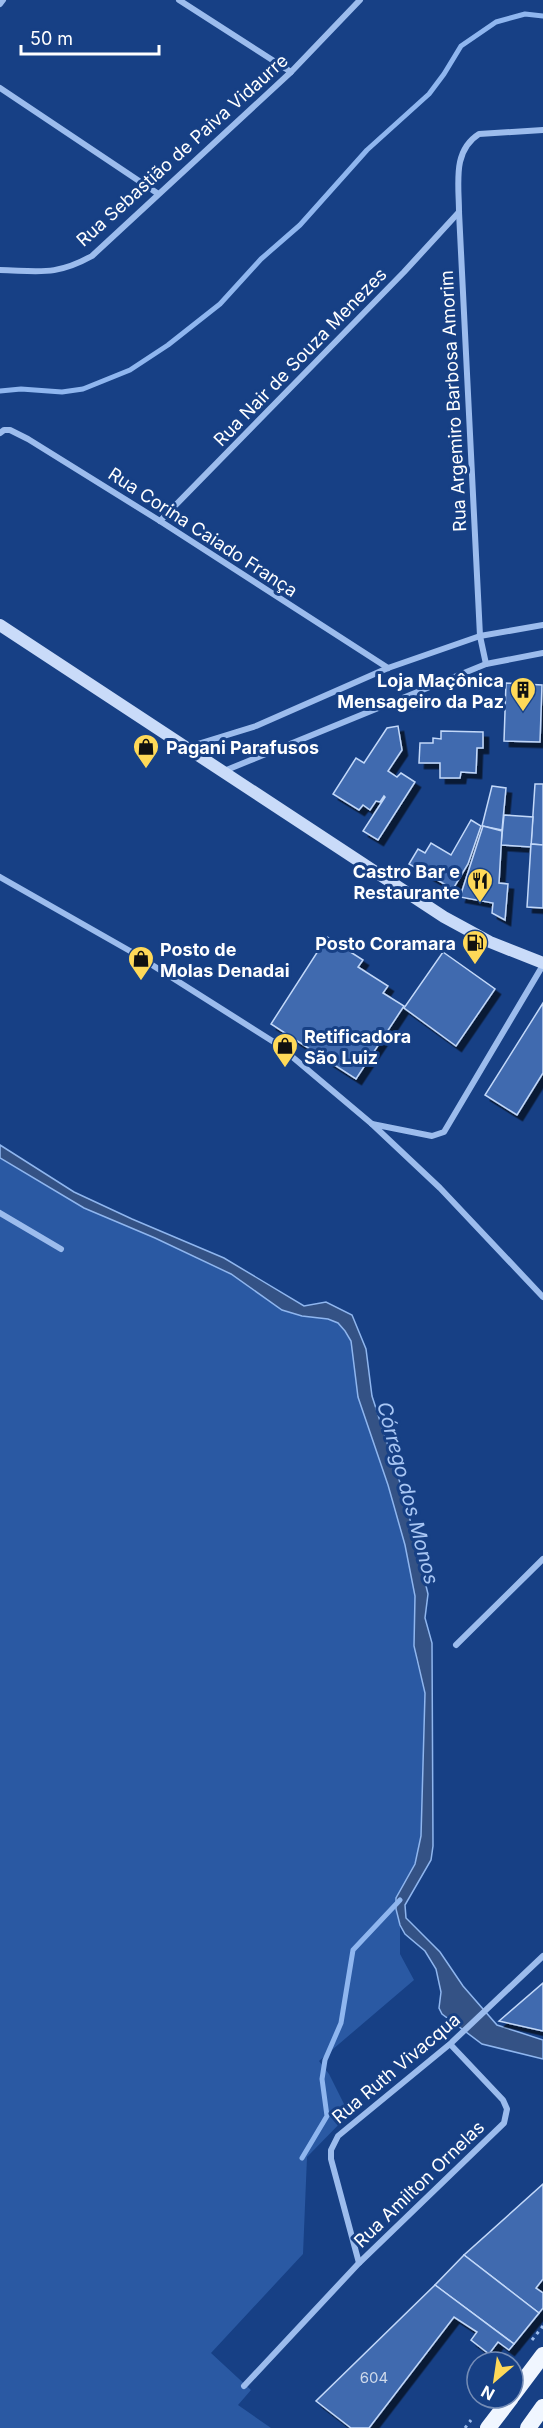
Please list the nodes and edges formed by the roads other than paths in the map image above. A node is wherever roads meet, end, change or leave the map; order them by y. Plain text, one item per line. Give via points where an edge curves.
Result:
1 (3, 0) edge
2 (179, 0) edge
3 (360, 0) edge
4 (0, 4) edge
5 (291, 72) junction
6 (0, 88) edge
7 (543, 130) edge
8 (157, 193) junction
9 (459, 212) junction
10 (0, 270) edge
11 (0, 434) edge
12 (160, 521) junction
13 (543, 625) edge
14 (0, 626) edge
15 (480, 636) junction
16 (543, 653) edge
17 (486, 664) junction
18 (388, 668) junction
19 (188, 747) junction
20 (224, 771) junction
21 (0, 877) edge
22 (543, 964) edge
23 (372, 1124) junction
24 (0, 1213) edge
25 (61, 1250) dead end
26 (543, 1285) edge
27 (541, 1295) edge
28 (543, 1559) edge
29 (456, 1645) dead end
30 (543, 1956) edge
31 (450, 2044) junction
32 (359, 2263) junction
33 (543, 2355) edge
34 (525, 2379) edge
35 (244, 2385) dead end
36 (543, 2407) edge
37 (502, 2410) edge
38 (488, 2428) edge
39 (528, 2428) edge

1 - 4 street
2 - 5 street
3 - 5 street, Rua Sebastião de Paiva Vidaurre
5 - 8 street, Rua Sebastião de Paiva Vidaurre
6 - 8 street
7 - 9 street, Rua Argemiro Barbosa Amorim via 488,132 471,139 459,160
8 - 10 street, Rua Sebastião de Paiva Vidaurre via 92,256 72,267 53,272
9 - 12 street, Rua Nair de Souza Menezes
9 - 15 street, Rua Argemiro Barbosa Amorim
11 - 12 street, Rua Corina Caiado França via 10,430 28,439
12 - 18 street, Rua Corina Caiado França
13 - 15 street
14 - 19 main road
15 - 17 street, Rua Argemiro Barbosa Amorim
15 - 18 street
16 - 17 street
17 - 20 street
18 - 19 street via 256,726
19 - 20 main road
20 - 22 main road via 444,917
21 - 23 street via 130,951 277,1044
22 - 23 street via 444,1132 432,1137
23 - 27 street via 440,1188
24 - 25 street
26 - 27 street
28 - 29 street
30 - 31 street, Rua Ruth Vivacqua
31 - 32 street, Rua Ruth Vivacqua via 334,2143 331,2159
31 - 32 street, Rua Amilton Ornelas via 503,2100 507,2116
32 - 35 street
33 - 34 highway
36 - 39 highway
37 - 38 highway

